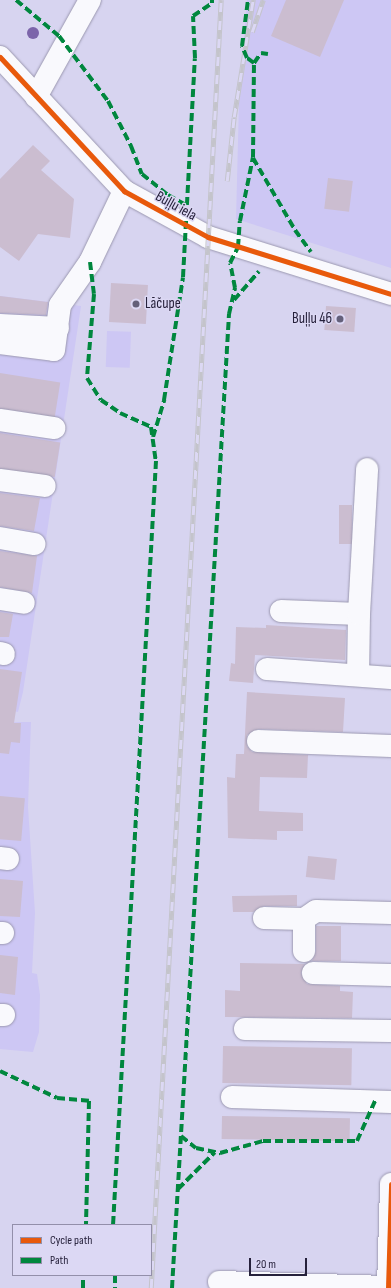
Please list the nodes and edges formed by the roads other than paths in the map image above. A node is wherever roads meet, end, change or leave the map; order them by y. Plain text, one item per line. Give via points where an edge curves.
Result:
1 (90, 0) edge
2 (0, 57) edge
3 (36, 97) junction
4 (124, 191) junction
5 (391, 294) edge
6 (0, 325) edge
7 (58, 328) junction
8 (10, 344) edge
9 (0, 420) edge
10 (54, 428) dead end
11 (367, 469) dead end
12 (0, 480) edge
13 (45, 486) dead end
14 (0, 538) edge
15 (34, 544) dead end
16 (0, 599) edge
17 (24, 603) dead end
18 (281, 610) dead end
19 (359, 614) junction
20 (267, 669) dead end
21 (358, 676) junction
22 (391, 678) edge
23 (258, 741) dead end
24 (391, 746) edge
25 (391, 913) edge
26 (264, 918) dead end
27 (304, 918) junction
28 (304, 951) dead end
29 (313, 972) dead end
30 (391, 975) edge
31 (245, 1029) dead end
32 (391, 1031) edge
33 (232, 1097) dead end
34 (391, 1102) edge
35 (391, 1184) edge
36 (219, 1282) dead end
37 (388, 1287) edge

1 - 3 street
2 - 3 street, Buļļu iela
3 - 4 street, Buļļu iela
4 - 5 street, Buļļu iela via 208,236
4 - 7 street via 90,262 60,305
6 - 7 street
7 - 8 street via 54,350
9 - 10 street
11 - 19 street
12 - 13 street
14 - 15 street
16 - 17 street
18 - 19 street
19 - 21 street
20 - 21 street
21 - 22 street
23 - 24 street
25 - 27 street via 316,911
26 - 27 street
27 - 28 street
29 - 30 street
31 - 32 street
33 - 34 street
35 - 37 street
36 - 37 street

